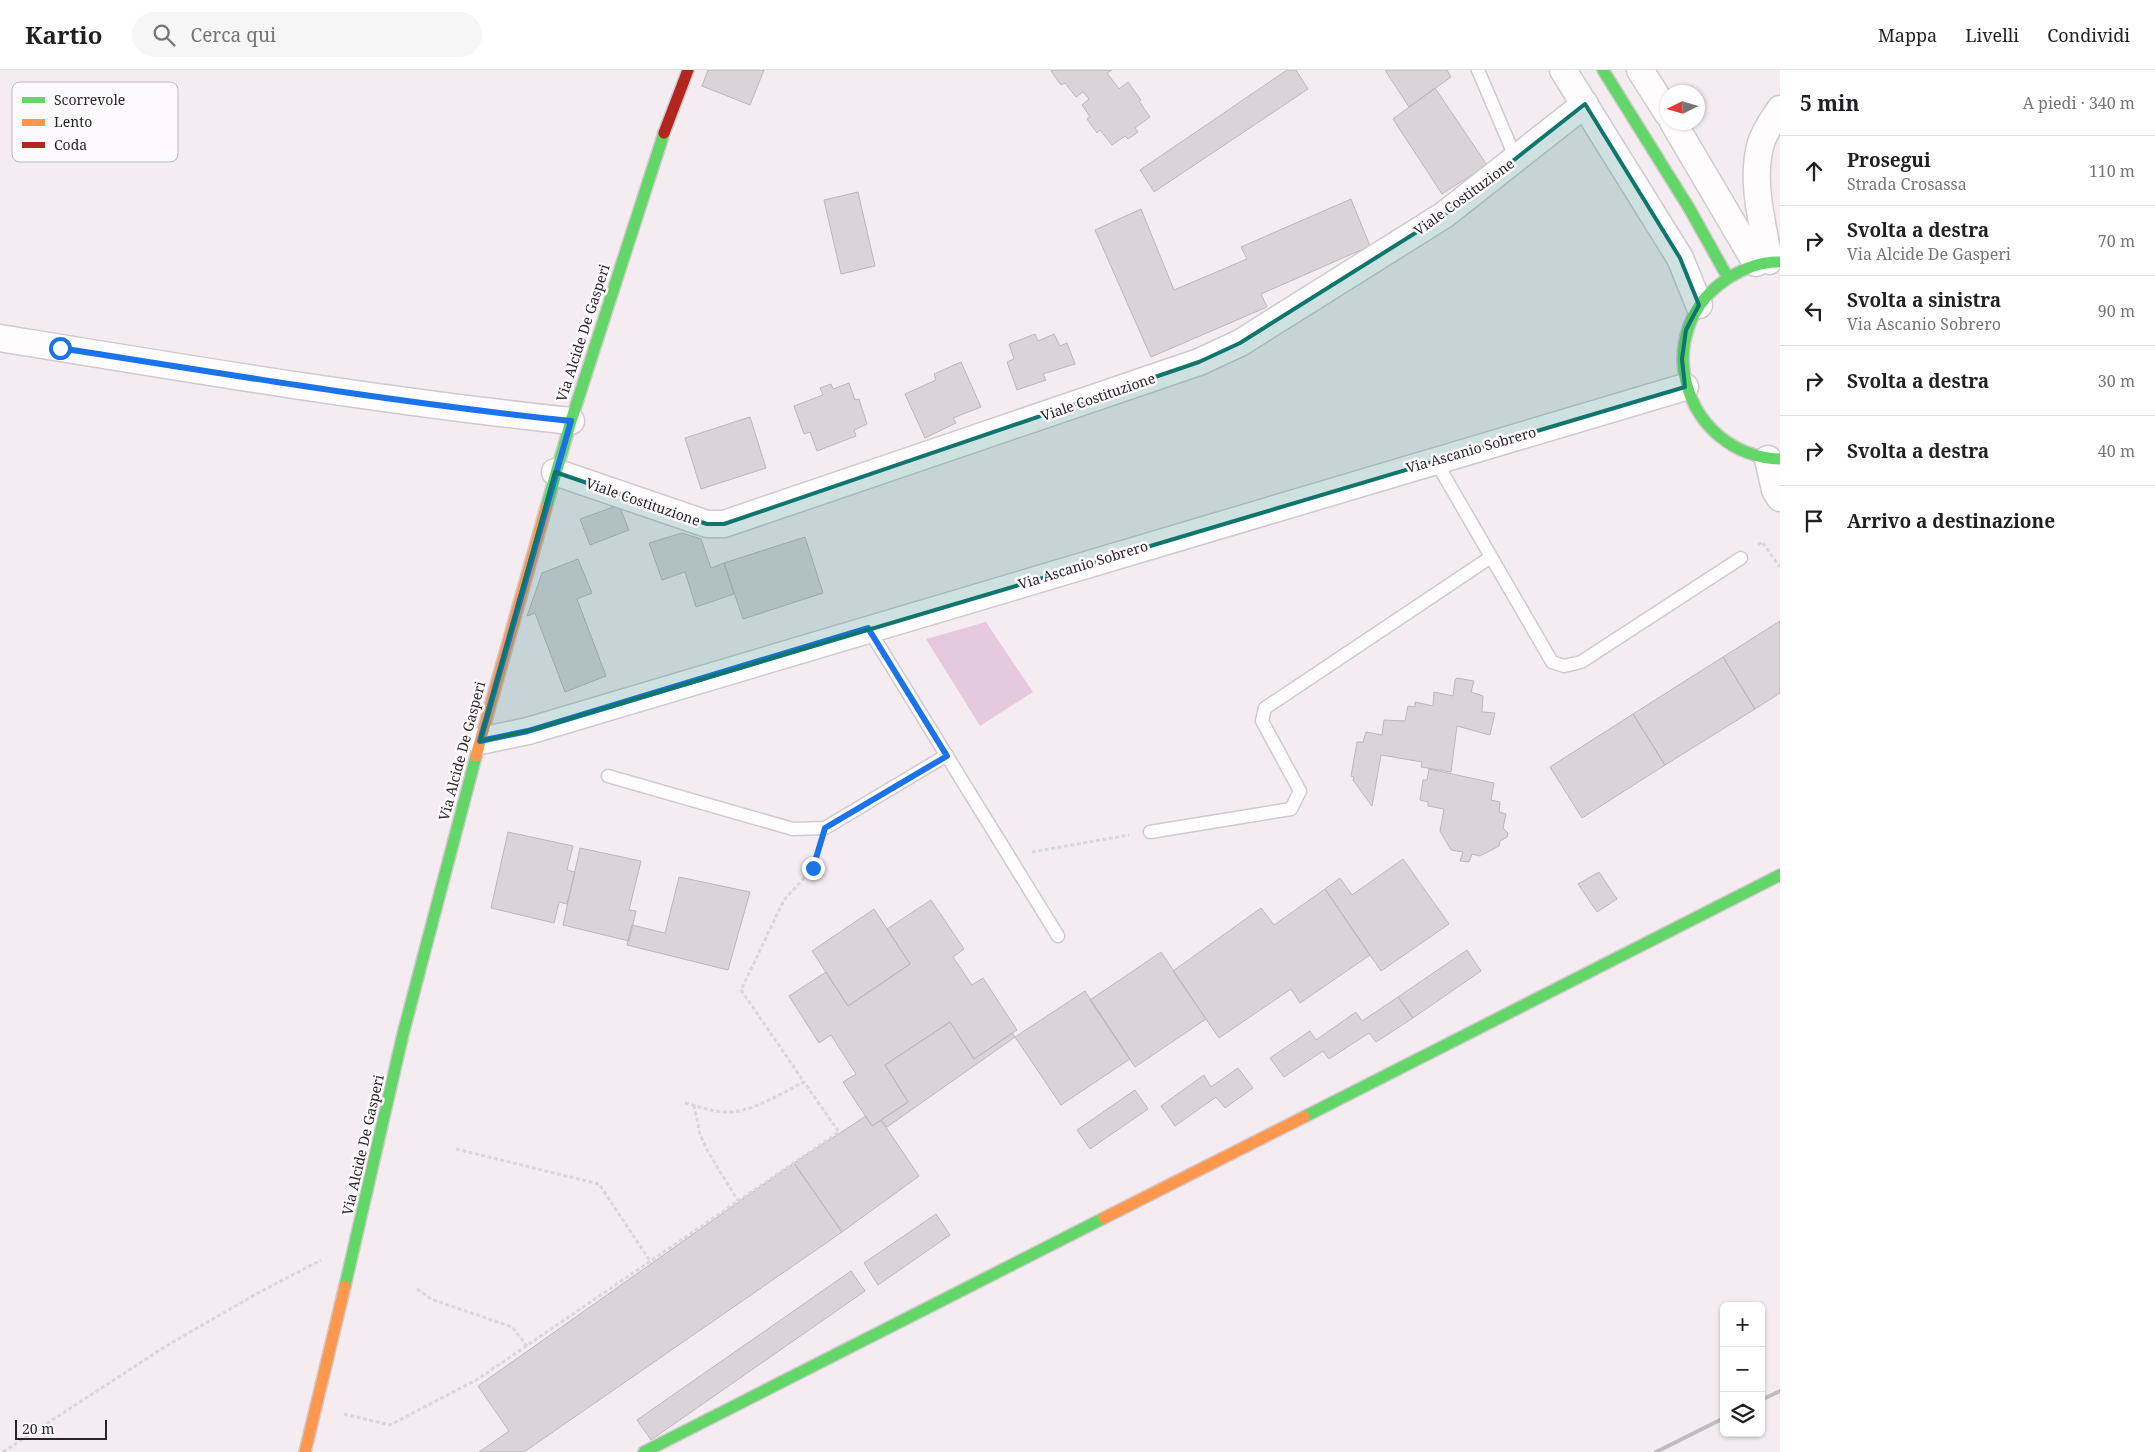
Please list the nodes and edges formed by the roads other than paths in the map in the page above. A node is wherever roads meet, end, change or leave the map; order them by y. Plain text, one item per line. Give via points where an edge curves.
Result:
1 (688, 70) edge
2 (1478, 70) edge
3 (1563, 70) edge
4 (1603, 70) edge
5 (1640, 70) edge
6 (1660, 101) edge
7 (1584, 104) junction
8 (1780, 109) edge
9 (1677, 130) edge
10 (1516, 159) junction
11 (1768, 262) edge
12 (1727, 276) junction
13 (1698, 305) junction
14 (0, 338) edge
15 (1685, 387) junction
16 (571, 421) junction
17 (1774, 459) edge
18 (1435, 460) junction
19 (555, 472) junction
20 (1780, 498) edge
21 (1491, 557) junction
22 (1741, 558) dead end
23 (868, 628) junction
24 (480, 741) junction
25 (947, 756) junction
26 (608, 776) dead end
27 (1150, 832) road end
28 (1780, 875) edge
29 (1058, 936) dead end
30 (305, 1452) edge
31 (644, 1452) edge

1 - 16 street, Via Alcide De Gasperi via 667,123
2 - 10 lane
3 - 7 street
4 - 12 street via 1689,208
5 - 6 street
7 - 10 street, Viale Costituzione
7 - 13 street via 1680,258
8 - 11 street via 1761,142 1757,173
9 - 11 street
10 - 19 street, Viale Costituzione via 1444,215 1240,343 1189,365 724,524 707,524
11 - 12 street
12 - 13 street
13 - 15 street via 1686,330 1682,359
14 - 16 street via 498,414
15 - 17 street via 1697,414 1716,435 1740,451
15 - 18 street, Via Ascanio Sobrero
16 - 19 street, Via Alcide De Gasperi
17 - 20 street via 1775,490
18 - 21 lane
18 - 23 street, Via Ascanio Sobrero
19 - 24 street, Via Alcide De Gasperi
21 - 22 lane via 1552,662 1564,666 1581,662
21 - 27 lane via 1265,708 1262,721 1300,791 1291,809
23 - 24 street, Via Ascanio Sobrero via 537,728
23 - 25 lane
24 - 30 street, Via Alcide De Gasperi via 403,1034
25 - 26 lane via 825,828 793,829
25 - 29 lane
28 - 31 street

